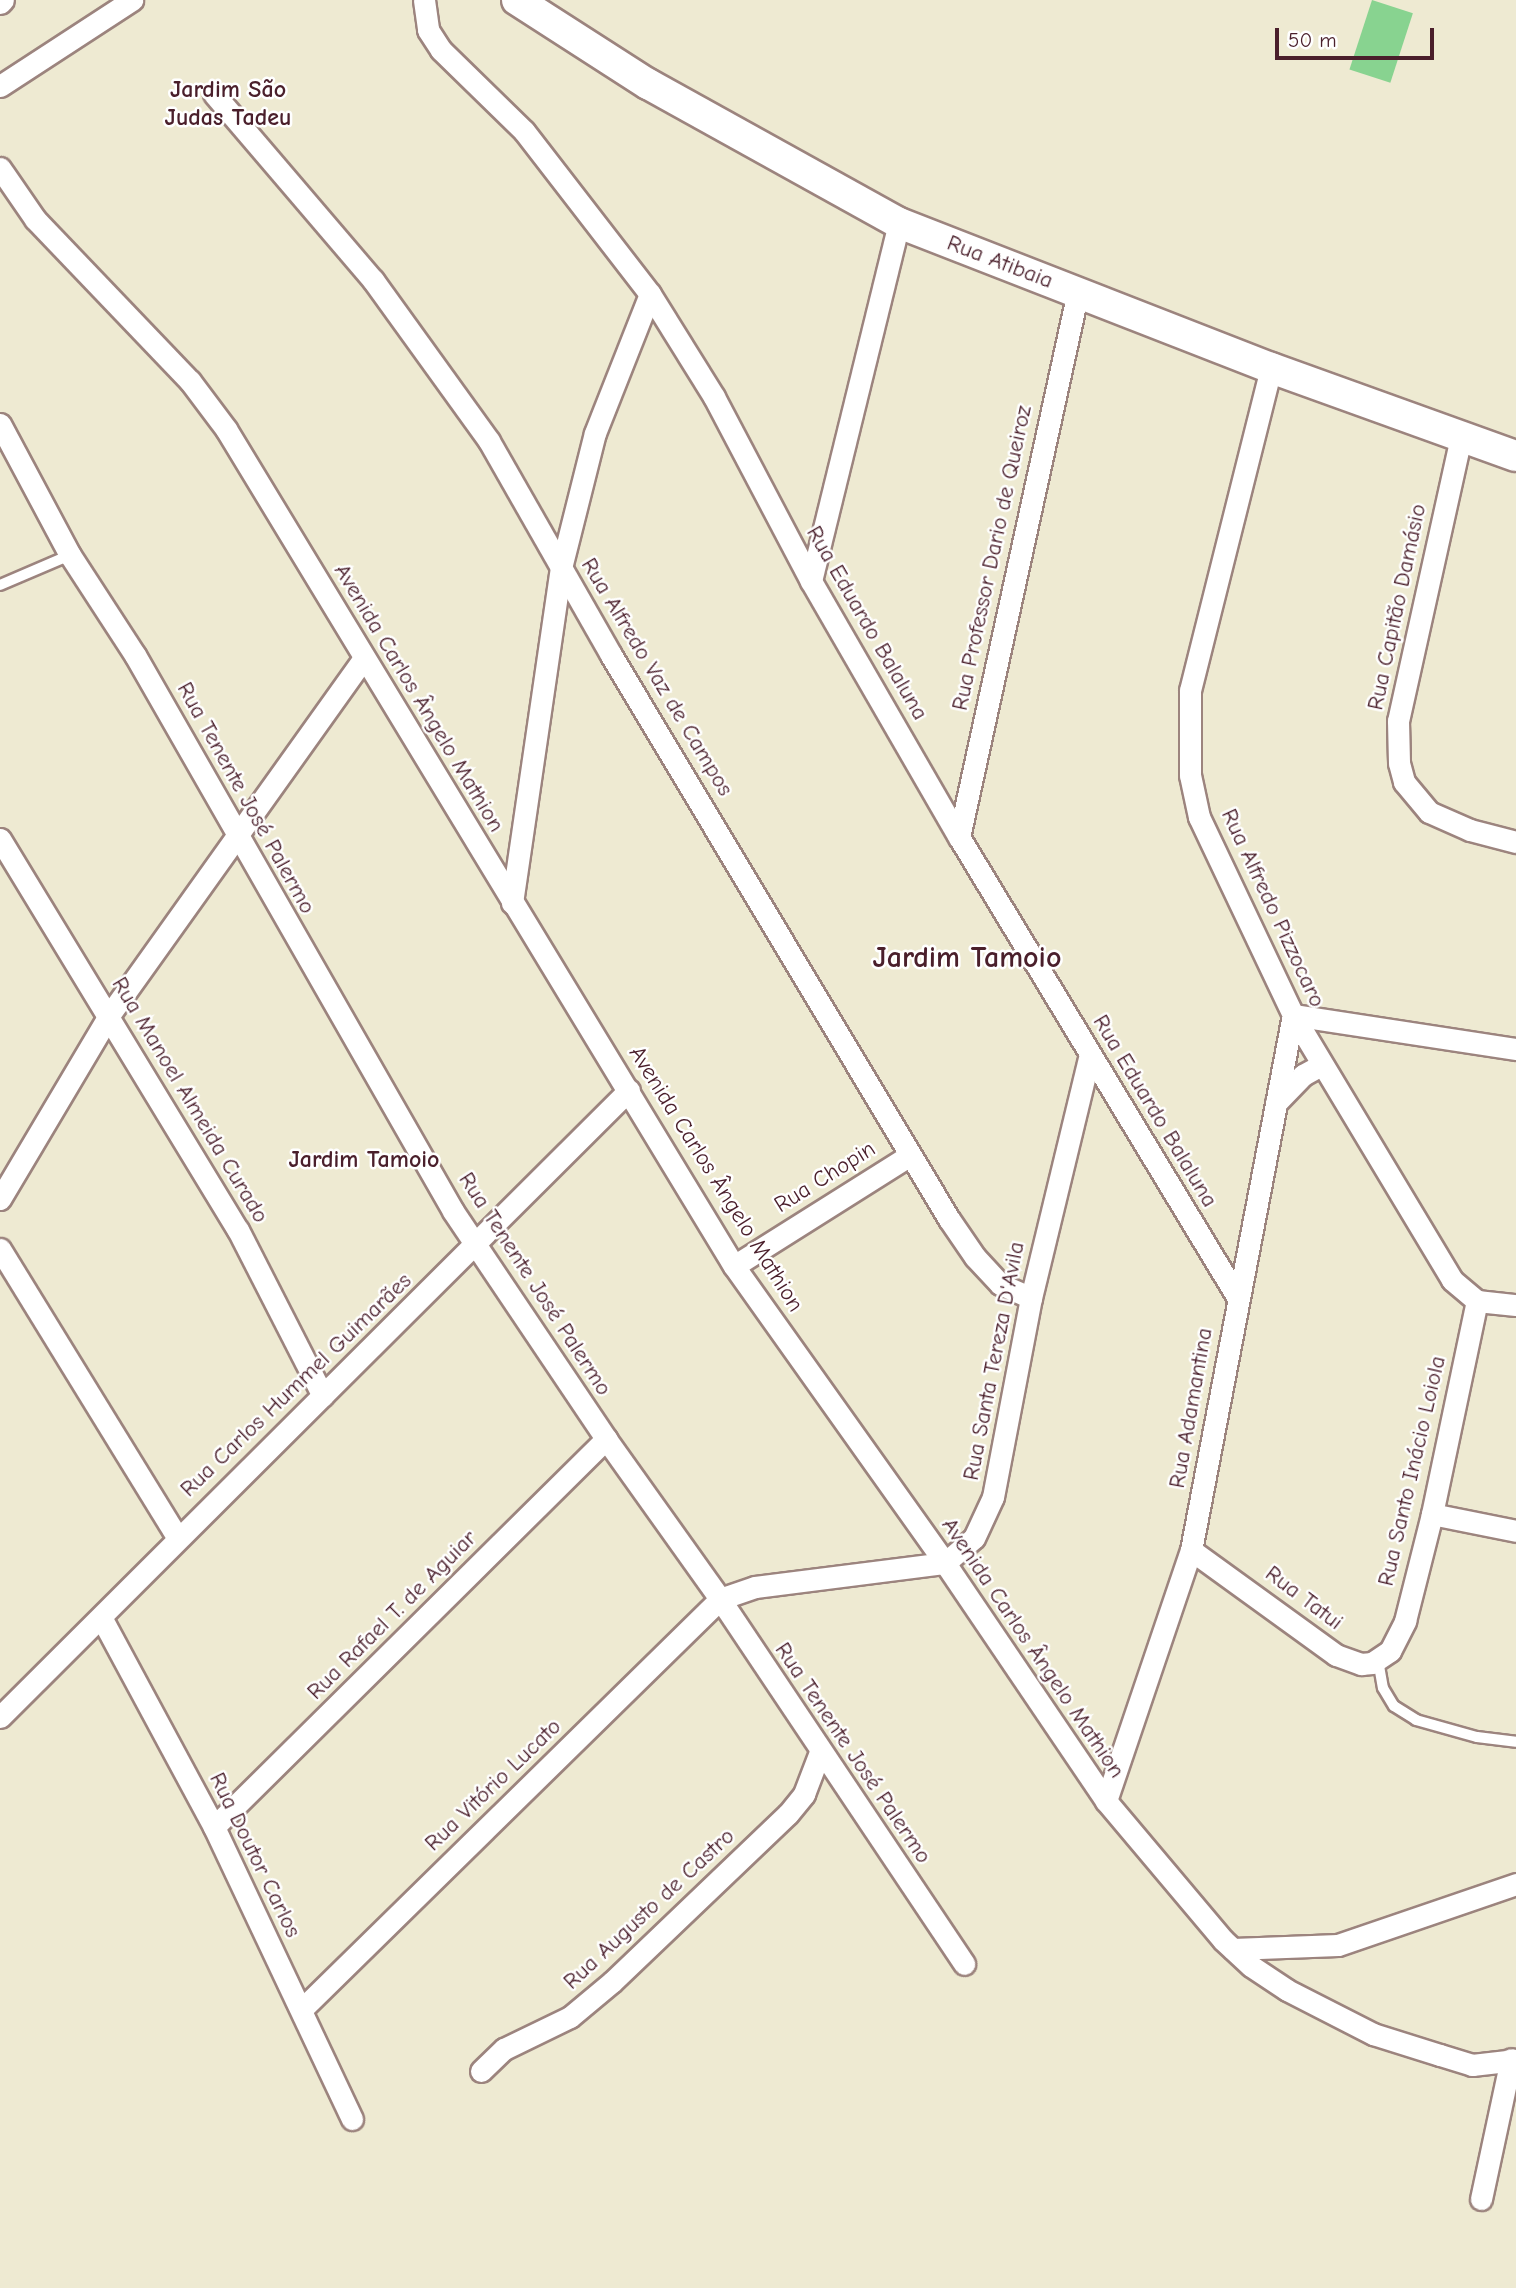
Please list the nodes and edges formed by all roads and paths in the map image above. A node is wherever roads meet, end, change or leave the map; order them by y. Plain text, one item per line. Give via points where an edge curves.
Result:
1 (132, 0) edge
2 (424, 0) edge
3 (517, 0) edge
4 (0, 86) edge
5 (214, 94) dead end
6 (0, 168) edge
7 (898, 223) junction
8 (1078, 291) junction
9 (650, 294) junction
10 (1272, 368) junction
11 (0, 424) edge
12 (1461, 438) junction
13 (1516, 456) edge
14 (71, 555) junction
15 (561, 568) junction
16 (811, 581) junction
17 (0, 585) edge
18 (364, 658) junction
19 (959, 837) junction
20 (0, 839) edge
21 (239, 839) junction
22 (1516, 842) edge
23 (512, 903) junction
24 (110, 1014) junction
25 (1293, 1015) junction
26 (1516, 1049) edge
27 (1090, 1055) junction
28 (1321, 1065) junction
29 (629, 1090) junction
30 (1276, 1103) junction
31 (910, 1155) junction
32 (0, 1199) edge
33 (478, 1244) junction
34 (0, 1249) edge
35 (734, 1266) junction
36 (1031, 1298) junction
37 (1238, 1298) junction
38 (1477, 1301) junction
39 (1516, 1305) edge
40 (323, 1396) junction
41 (606, 1439) junction
42 (1432, 1514) junction
43 (1516, 1531) edge
44 (178, 1538) junction
45 (1191, 1550) junction
46 (945, 1563) junction
47 (720, 1599) junction
48 (102, 1619) junction
49 (1384, 1655) junction
50 (0, 1717) edge
51 (1516, 1742) edge
52 (820, 1752) junction
53 (1106, 1801) junction
54 (214, 1827) junction
55 (1516, 1884) edge
56 (1233, 1949) junction
57 (964, 1964) dead end
58 (302, 2009) junction
59 (1514, 2059) edge
60 (481, 2071) dead end
61 (352, 2119) dead end
62 (1481, 2199) dead end

1 - 4 street
2 - 9 street, Rua Eduardo Balaluna via 428,30 441,50 524,131
3 - 7 main road, Rua Atibaia via 648,84
5 - 15 street, Rua Alfredo Vaz de Campos via 430,353 530,506
6 - 18 street, Avenida Carlos Ângelo Mathion via 35,219 190,380 226,429
7 - 8 main road, Rua Atibaia
7 - 16 street
8 - 10 main road, Rua Atibaia
8 - 19 street, Rua Professor Dario de Queiroz
9 - 15 street via 595,433
9 - 16 street, Rua Eduardo Balaluna via 714,397
10 - 12 main road, Rua Atibaia
10 - 25 street, Rua Alfredo Pizzocaro via 1190,690 1187,740 1199,817
11 - 14 street, Rua Tenente José Palermo
12 - 13 main road, Rua Atibaia
12 - 22 street, Rua Capitão Damásio via 1398,720 1399,763 1404,782 1429,812 1470,830
14 - 17 lane
14 - 21 street, Rua Tenente José Palermo via 135,655
15 - 23 street
15 - 31 street, Rua Alfredo Vaz de Campos
16 - 19 street, Rua Eduardo Balaluna
18 - 21 street
18 - 23 street, Avenida Carlos Ângelo Mathion
19 - 27 street, Rua Eduardo Balaluna
20 - 24 street, Rua Manoel Almeida Curado
21 - 24 street
21 - 33 street, Rua Tenente José Palermo via 453,1211
23 - 29 street, Avenida Carlos Ângelo Mathion
24 - 32 street
24 - 40 street, Rua Manoel Almeida Curado via 238,1230
25 - 26 street
25 - 28 street, Rua Alfredo Pizzocaro
25 - 30 street, Rua Adamantina
27 - 36 street, Rua Santa Tereza D'Avila
27 - 37 street, Rua Eduardo Balaluna
28 - 30 street via 1303,1075
28 - 38 street, Rua Alfredo Pizzocaro via 1452,1280
29 - 33 street, Rua Carlos Hummel Guimarães
29 - 35 street, Avenida Carlos Ângelo Mathion
30 - 37 street, Rua Adamantina
31 - 35 street, Rua Chopin
31 - 36 street, Rua Alfredo Vaz de Campos via 975,1258 1000,1284
33 - 40 street, Rua Carlos Hummel Guimarães
33 - 41 street, Rua Tenente José Palermo
34 - 44 street
35 - 46 street, Avenida Carlos Ângelo Mathion
36 - 46 street, Rua Santa Tereza D'Avila via 993,1497 974,1538
37 - 45 street, Rua Adamantina
38 - 39 street
38 - 42 street, Rua Santo Inácio Loiola
40 - 44 street, Rua Carlos Hummel Guimarães
41 - 47 street, Rua Tenente José Palermo
41 - 54 street, Rua Rafael T. de Aguiar
42 - 43 street
42 - 49 street, Rua Santo Inácio Loiola via 1405,1621
44 - 48 street, Rua Carlos Hummel Guimarães
45 - 49 street, Rua Tatui via 1266,1599 1336,1655 1361,1664
45 - 53 street, Rua Adamantina
46 - 47 street via 755,1587
46 - 53 street, Avenida Carlos Ângelo Mathion
47 - 52 street, Rua Tenente José Palermo
47 - 58 street, Rua Vitório Lucato
48 - 50 street, Rua Carlos Hummel Guimarães
48 - 54 street, Rua Doutor Carlos
49 - 51 lane via 1383,1688 1394,1706 1416,1720
52 - 57 street, Rua Tenente José Palermo
52 - 60 street, Rua Augusto de Castro via 804,1794 788,1815 612,1982 570,2017 504,2049
53 - 56 street, Avenida Carlos Ângelo Mathion
54 - 58 street, Rua Doutor Carlos
55 - 56 street via 1338,1945
56 - 59 street, Avenida Carlos Ângelo Mathion via 1287,1990 1373,2034 1472,2065
58 - 61 street, Rua Doutor Carlos
59 - 62 street

